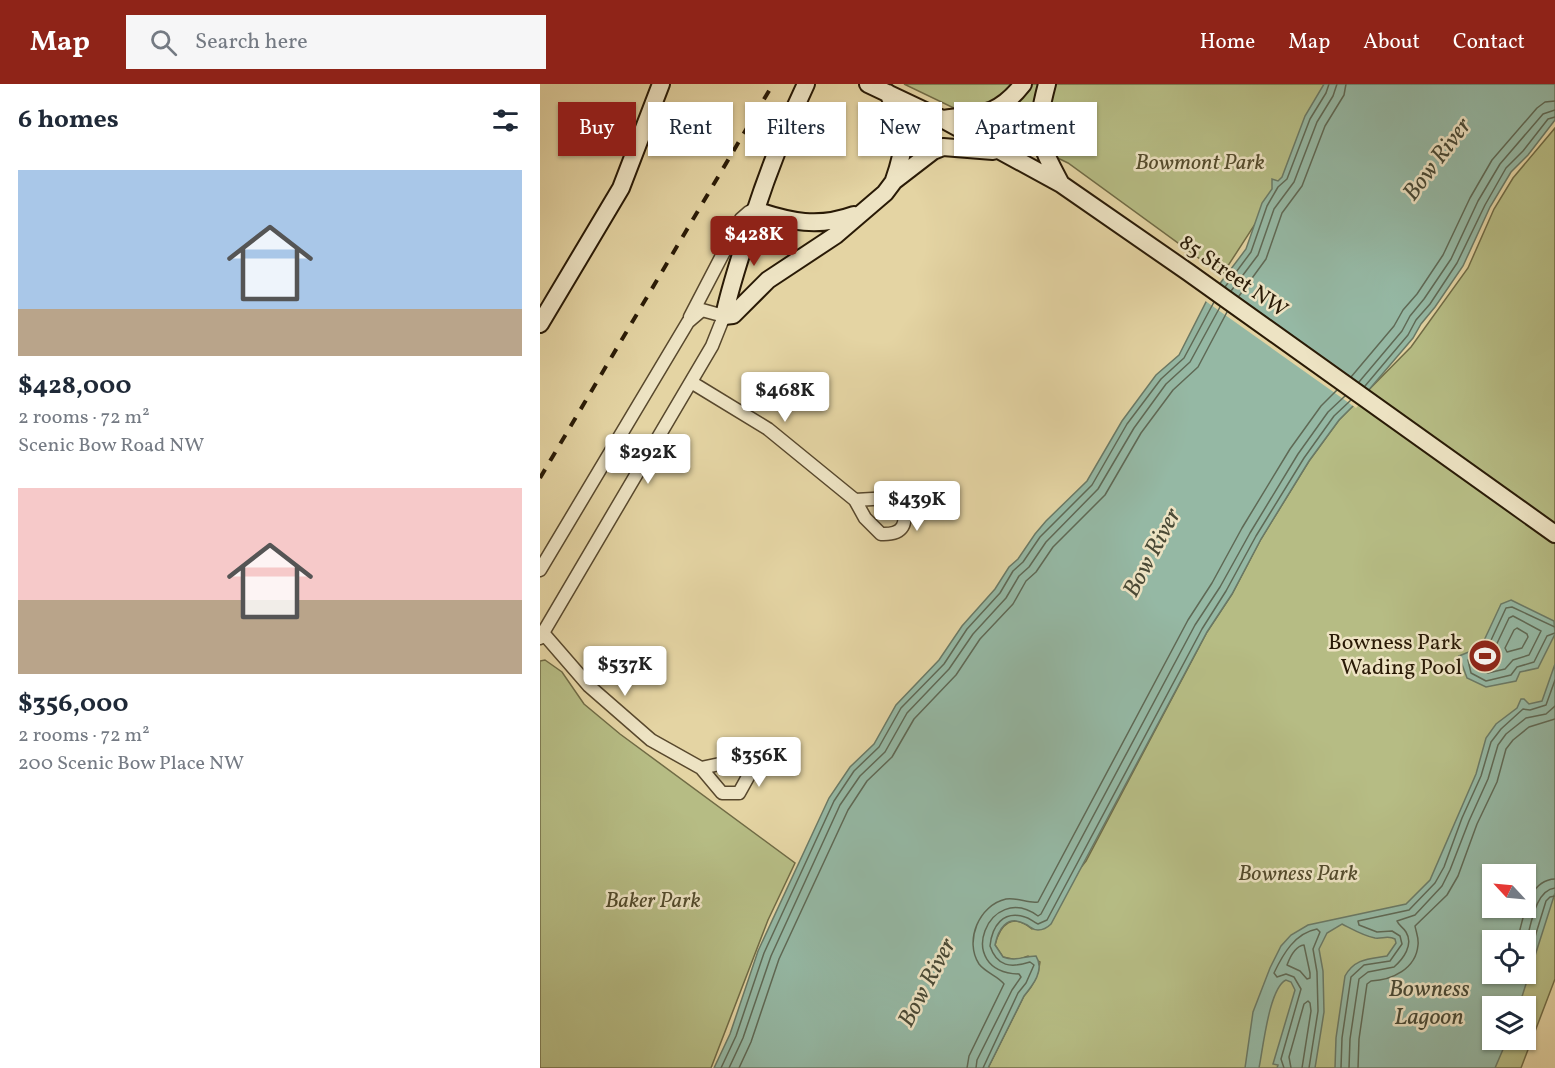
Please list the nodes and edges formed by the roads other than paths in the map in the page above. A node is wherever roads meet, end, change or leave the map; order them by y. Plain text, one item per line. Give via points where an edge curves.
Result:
1 (661, 84) edge
2 (806, 84) edge
3 (868, 84) edge
4 (1023, 84) edge
5 (1047, 84) edge
6 (888, 93) junction
7 (907, 102) edge
8 (942, 119) joint
9 (954, 126) edge
10 (954, 148) edge
11 (1009, 156) edge
12 (894, 181) junction
13 (1061, 184) junction
14 (756, 210) junction
15 (862, 212) junction
16 (724, 316) junction
17 (688, 322) junction
18 (540, 324) edge
19 (691, 382) junction
20 (855, 500) dead end
21 (1555, 534) edge
22 (540, 570) edge
23 (542, 635) edge
24 (701, 768) dead end

1 - 18 street via 621,188
2 - 14 street via 784,130
3 - 6 street, 85 Street NW
4 - 8 street via 1010,101 989,113
5 - 13 street via 1039,131 1045,154
6 - 7 street, 85 Street NW
6 - 12 street via 903,139
8 - 9 street, 85 Street NW
10 - 12 street via 933,150
11 - 13 street, 85 Street NW
12 - 15 street
13 - 21 street, 85 Street NW
14 - 15 street via 789,221 813,223 838,221
14 - 16 street
14 - 17 street via 741,219
15 - 16 street via 836,235 768,280 734,315
16 - 17 street via 702,310
16 - 19 street
17 - 22 street
19 - 20 street via 768,429
19 - 23 street
23 - 24 street via 589,686 651,740

